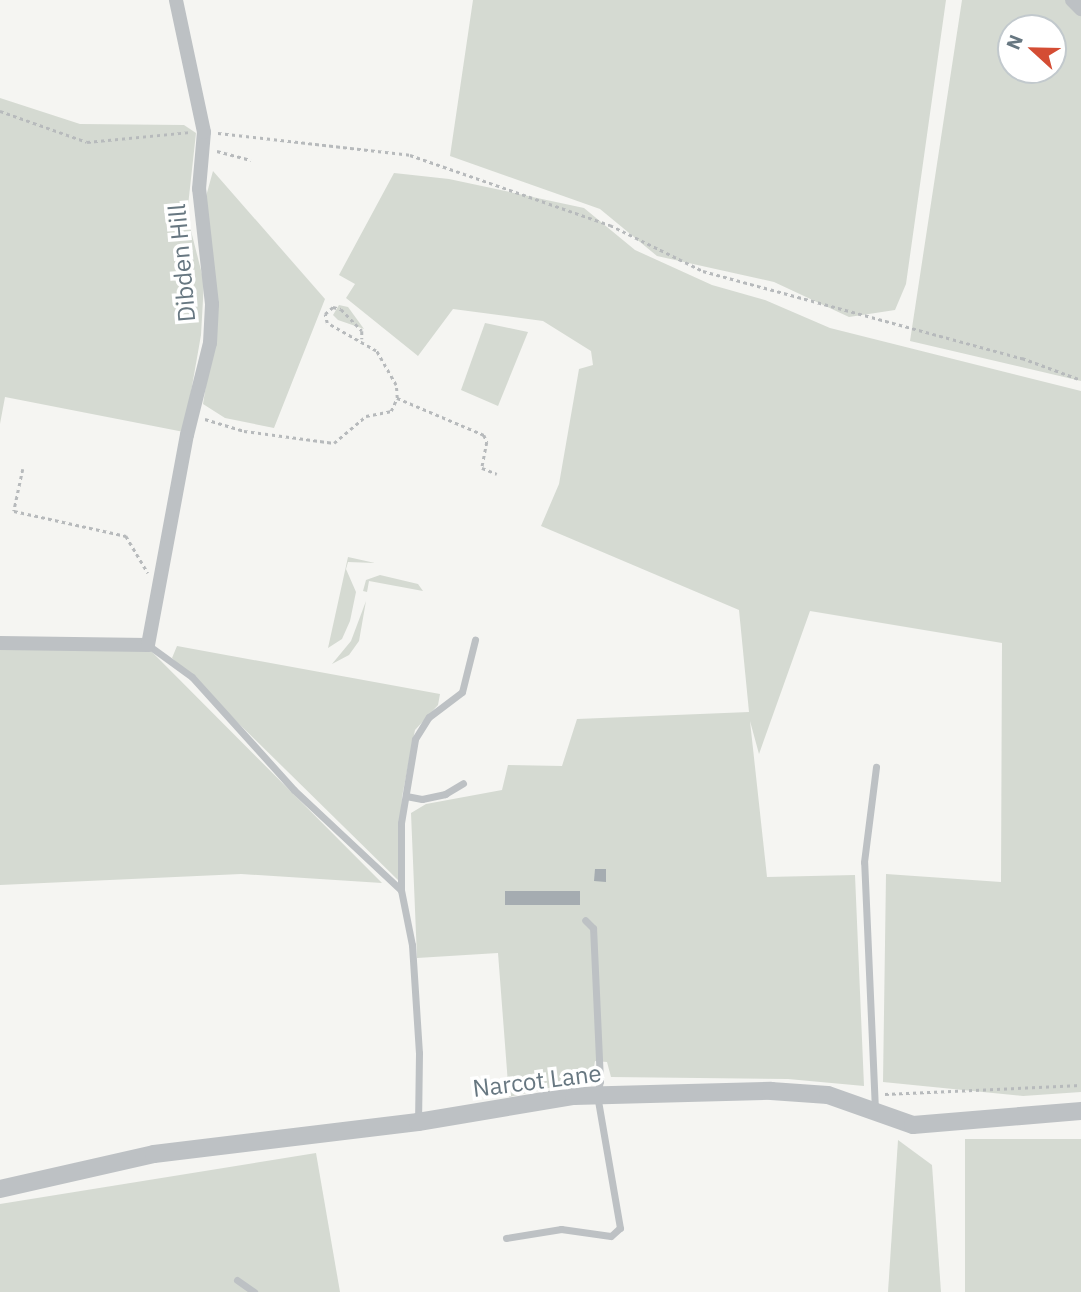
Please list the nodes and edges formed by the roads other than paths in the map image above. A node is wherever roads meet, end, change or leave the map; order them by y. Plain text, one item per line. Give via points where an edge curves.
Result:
1 (176, 0) edge
2 (1072, 0) edge
3 (1081, 9) edge
4 (475, 640) dead end
5 (0, 643) edge
6 (148, 645) junction
7 (876, 767) dead end
8 (463, 783) dead end
9 (406, 796) junction
10 (401, 890) junction
11 (585, 920) dead end
12 (597, 1096) junction
13 (875, 1111) junction
14 (1081, 1111) edge
15 (418, 1122) junction
16 (0, 1189) edge
17 (506, 1238) dead end
18 (237, 1280) dead end
19 (254, 1292) edge

1 - 6 street, Dibden Hill via 204,132 199,190 212,304 210,343
2 - 3 street
4 - 9 lane via 462,692 420,726
5 - 6 street
6 - 10 lane via 192,677 294,790
7 - 13 lane via 864,862
8 - 9 lane via 445,794 422,799
9 - 10 lane
10 - 15 lane via 412,944
11 - 12 lane via 593,928
12 - 13 street, Narcot Lane via 771,1091 828,1095
12 - 15 street, Narcot Lane
12 - 17 lane via 618,1231 608,1236 561,1229
13 - 14 street, Narcot Lane via 913,1125
15 - 16 street, Narcot Lane via 154,1154
18 - 19 lane

